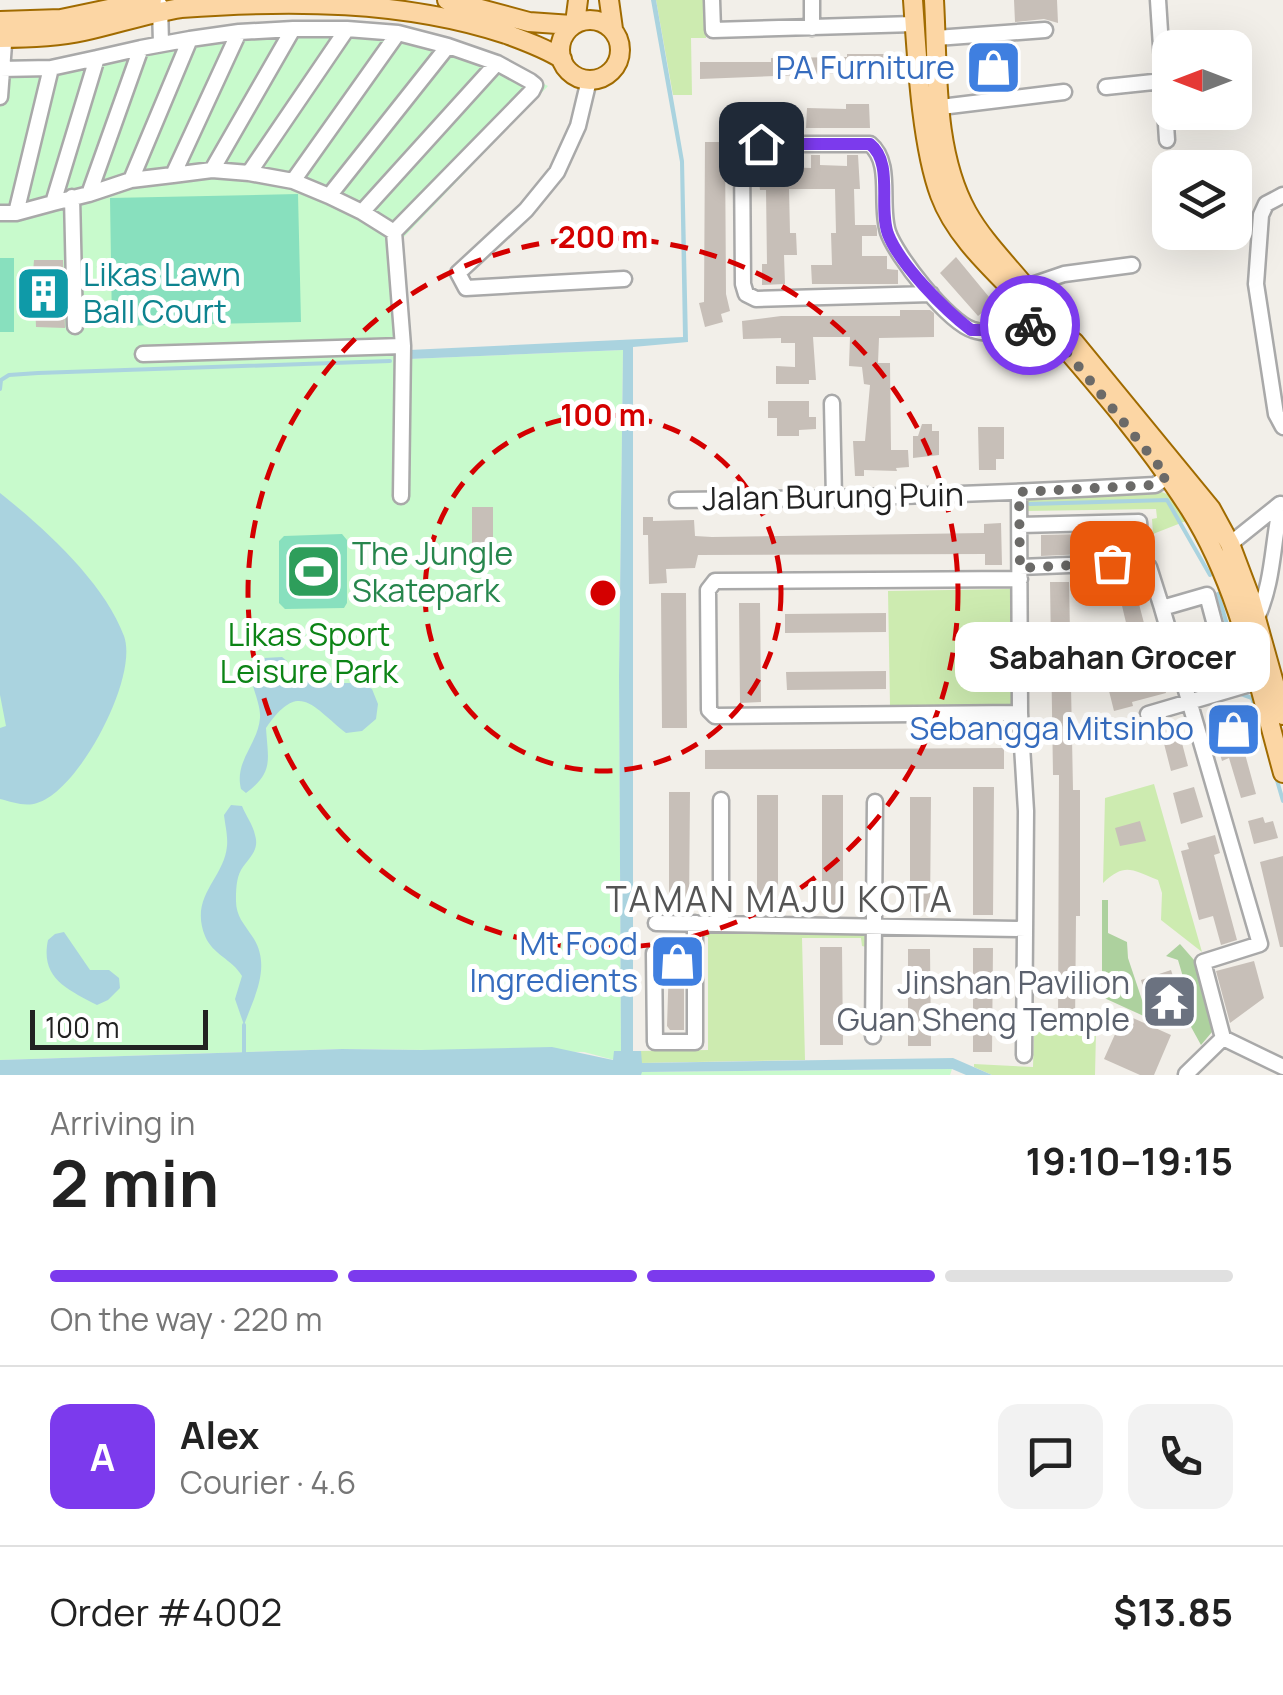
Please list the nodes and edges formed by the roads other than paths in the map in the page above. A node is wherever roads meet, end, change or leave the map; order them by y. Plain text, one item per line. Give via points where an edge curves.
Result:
1 (447, 0) edge
2 (578, 0) edge
3 (609, 0) edge
4 (712, 0) edge
5 (812, 0) edge
6 (913, 0) edge
7 (934, 0) edge
8 (1158, 0) edge
9 (386, 2) edge
10 (157, 4) edge
11 (574, 24) junction
12 (914, 24) junction
13 (812, 28) junction
14 (2, 29) edge
15 (294, 29) junction
16 (348, 29) junction
17 (612, 29) junction
18 (1045, 30) dead end
19 (1160, 30) edge
20 (239, 32) junction
21 (375, 32) junction
22 (398, 34) junction
23 (936, 38) junction
24 (190, 39) junction
25 (161, 44) junction
26 (448, 46) junction
27 (140, 48) junction
28 (96, 58) junction
29 (562, 60) junction
30 (497, 63) junction
31 (51, 68) junction
32 (2, 70) edge
33 (588, 80) junction
34 (1152, 82) edge
35 (1106, 87) dead end
36 (1064, 92) dead end
37 (0, 97) edge
38 (941, 106) junction
39 (1167, 130) edge
40 (1168, 140) dead end
41 (212, 170) junction
42 (249, 173) junction
43 (173, 174) junction
44 (131, 180) junction
45 (293, 181) junction
46 (89, 194) junction
47 (1283, 195) edge
48 (329, 196) junction
49 (72, 197) junction
50 (53, 203) junction
51 (362, 212) junction
52 (0, 213) edge
53 (16, 213) junction
54 (394, 232) junction
55 (1132, 266) dead end
56 (624, 280) dead end
57 (1026, 288) junction
58 (931, 294) junction
59 (1041, 320) junction
60 (74, 326) dead end
61 (403, 346) junction
62 (143, 354) dead end
63 (832, 403) dead end
64 (1283, 428) edge
65 (1167, 476) junction
66 (1019, 492) junction
67 (400, 496) dead end
68 (834, 499) junction
69 (677, 500) dead end
70 (1282, 503) edge
71 (1020, 524) junction
72 (1247, 530) junction
73 (1230, 544) junction
74 (1279, 551) edge
75 (1142, 562) junction
76 (1283, 570) edge
77 (1020, 573) junction
78 (1226, 579) junction
79 (1207, 595) junction
80 (1162, 608) junction
81 (1256, 620) junction
82 (1246, 646) junction
83 (1276, 663) edge
84 (1257, 682) junction
85 (1232, 689) junction
86 (1187, 702) junction
87 (1020, 713) junction
88 (1148, 714) dead end
89 (1283, 715) edge
90 (1283, 773) edge
91 (721, 800) dead end
92 (874, 802) dead end
93 (656, 923) dead end
94 (695, 923) junction
95 (721, 923) junction
96 (873, 927) junction
97 (1025, 929) junction
98 (695, 952) junction
99 (873, 1036) dead end
100 (1223, 1038) junction
101 (1024, 1054) dead end
102 (1283, 1066) edge
103 (1186, 1074) edge

1 - 11 main road via 528,22
2 - 11 main road
3 - 17 main road
4 - 13 street via 713,30
5 - 13 street
6 - 12 main road
7 - 23 main road
8 - 19 street
9 - 10 main road
9 - 21 street
9 - 29 main road via 487,28
10 - 14 main road
10 - 25 street
11 - 17 main road via 595,20
11 - 29 main road via 560,44
12 - 13 street
12 - 59 main road via 930,160 941,198 961,233
14 - 32 street
15 - 16 street
15 - 20 street
15 - 41 street
16 - 21 street
16 - 42 street
17 - 33 main road via 621,48 615,67
18 - 23 street
20 - 24 street
20 - 43 street
21 - 22 street
22 - 26 street
22 - 45 street
23 - 38 main road
24 - 25 street
24 - 44 street
25 - 27 street
26 - 30 street
26 - 48 street
27 - 28 street
27 - 46 street
28 - 31 street
28 - 50 street
29 - 33 main road
30 - 51 street
30 - 54 street via 530,81 532,91
31 - 32 street
31 - 53 street
32 - 37 street
33 - 56 street via 578,126 557,172 458,274 466,288
34 - 35 street
36 - 38 street
38 - 57 main road via 954,183 967,213
39 - 40 street
41 - 42 street
41 - 43 street
42 - 45 street
43 - 44 street
44 - 46 street
45 - 48 street
46 - 49 street
47 - 64 street via 1260,215 1256,284
48 - 51 street
49 - 50 street
49 - 60 street
50 - 53 street
51 - 54 street
52 - 53 street
54 - 61 street
55 - 57 street via 1064,274
57 - 73 main road via 1172,460
58 - 58 street via 888,234 880,152 870,144 761,144 742,155 746,294
58 - 59 street via 971,330 1008,330
59 - 65 main road
61 - 62 street
61 - 67 street
63 - 68 street
65 - 66 street, Jalan Burung Puin via 1155,485
65 - 78 main road
66 - 68 street, Jalan Burung Puin
66 - 71 street
68 - 69 street, Jalan Burung Puin
70 - 72 street
70 - 74 street via 1274,528
71 - 75 street via 1138,522
71 - 77 street
72 - 73 street
72 - 74 street via 1265,529
73 - 81 main road
73 - 82 main road
74 - 76 street
74 - 81 street
75 - 77 street
75 - 80 street via 1150,567
77 - 87 street
77 - 87 street via 715,581 708,607 715,716
78 - 79 street
78 - 82 main road
79 - 80 street
79 - 85 street
80 - 86 street
81 - 83 main road
82 - 84 main road
83 - 89 main road
84 - 85 street
84 - 90 main road
85 - 86 street
86 - 88 street
86 - 100 street via 1260,944 1203,962
87 - 97 street
91 - 95 street
92 - 96 street
93 - 94 street
94 - 95 street
94 - 98 street
95 - 96 street
96 - 97 street
96 - 99 street
97 - 101 street
98 - 98 street via 695,1042 654,1042 654,952
100 - 102 street
100 - 103 street

